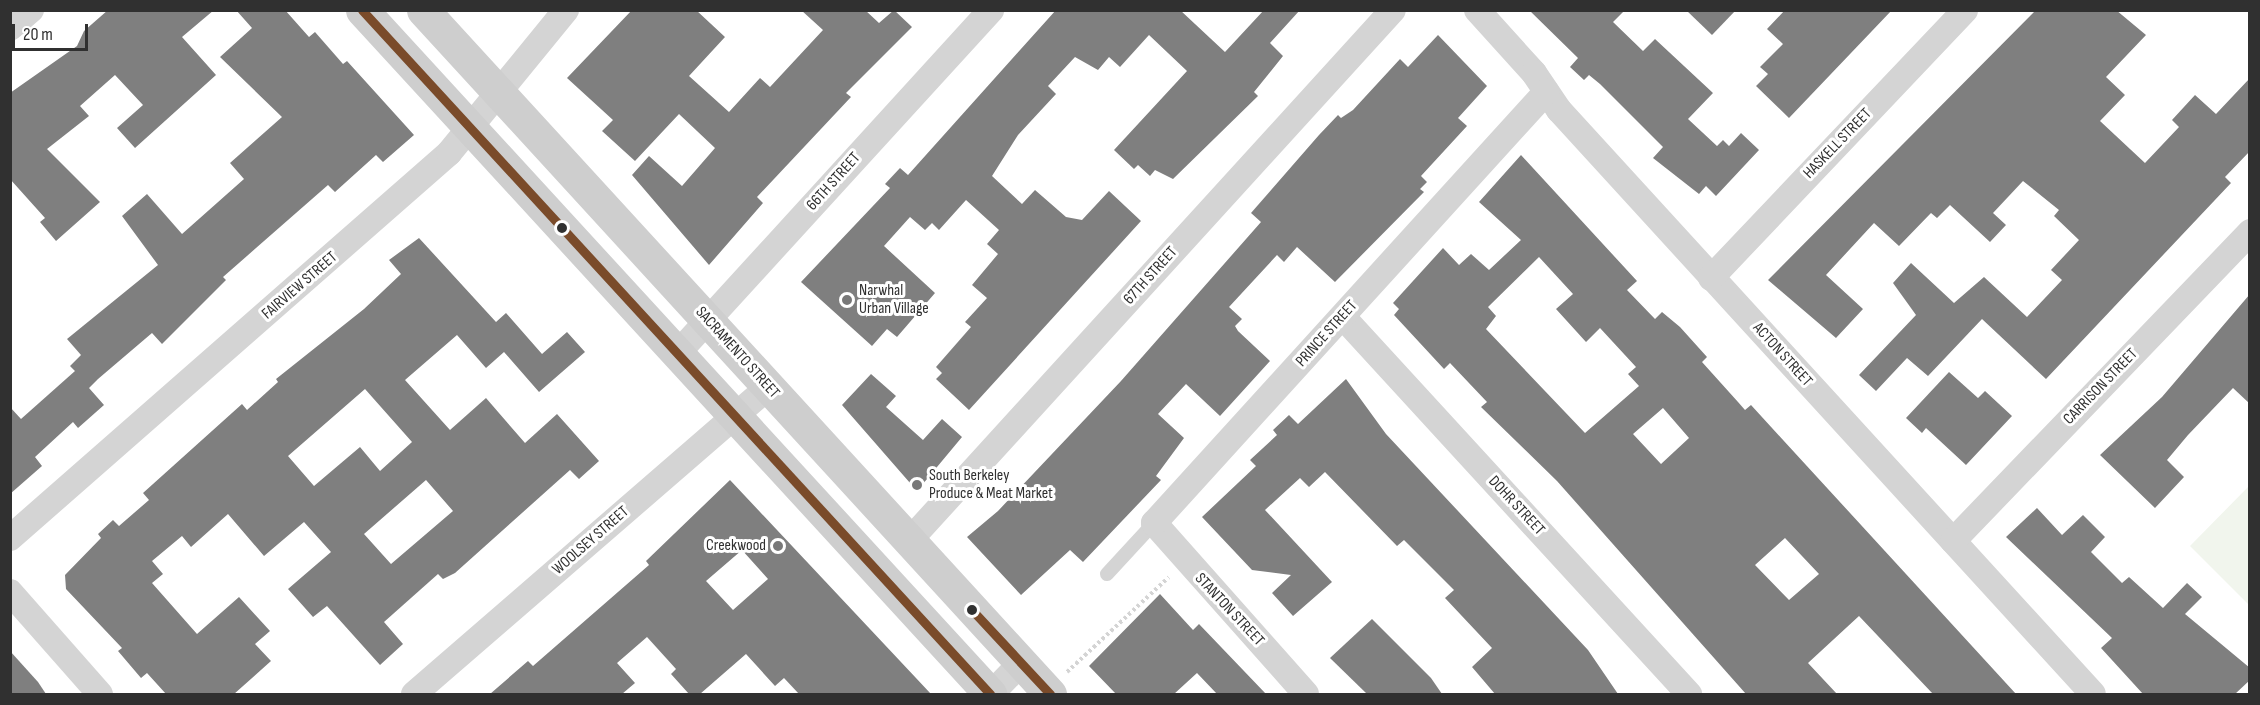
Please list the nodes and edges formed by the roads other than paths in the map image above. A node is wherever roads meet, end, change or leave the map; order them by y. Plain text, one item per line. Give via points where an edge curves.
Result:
1 (31, 10) edge
2 (362, 10) edge
3 (423, 10) edge
4 (566, 10) edge
5 (991, 10) edge
6 (1393, 10) edge
7 (1477, 10) edge
8 (1965, 10) edge
9 (10, 28) edge
10 (497, 91) junction
11 (1546, 92) junction
12 (469, 127) junction
13 (2250, 232) edge
14 (1711, 278) junction
15 (1343, 317) junction
16 (708, 321) junction
17 (677, 354) junction
18 (768, 387) junction
19 (736, 417) junction
20 (1154, 523) junction
21 (10, 538) edge
22 (909, 541) junction
23 (1953, 541) junction
24 (1107, 574) dead end
25 (10, 592) edge
26 (1021, 663) junction
27 (1049, 693) edge
28 (100, 694) edge
29 (414, 694) edge
30 (991, 694) edge
31 (1306, 694) edge
32 (1689, 694) edge
33 (2093, 694) edge

1 - 9 street
2 - 12 street
3 - 10 street, SACRAMENTO STREET
4 - 10 street, FAIRVIEW STREET
5 - 16 street, 66TH STREET
6 - 22 street, 67TH STREET
7 - 11 street, ACTON STREET
8 - 14 street, HASKELL STREET
10 - 12 street, FAIRVIEW STREET
10 - 16 street, SACRAMENTO STREET
11 - 14 street, ACTON STREET
11 - 15 street, PRINCE STREET
12 - 17 street
12 - 21 street, FAIRVIEW STREET via 442,160
13 - 23 street, CARRISON STREET
14 - 23 street, ACTON STREET
15 - 20 street, PRINCE STREET
15 - 32 street, DOHR STREET
16 - 17 street, 66TH STREET
16 - 18 street, SACRAMENTO STREET
17 - 19 street
18 - 19 street, WOOLSEY STREET
18 - 22 street, SACRAMENTO STREET
19 - 29 street, WOOLSEY STREET
19 - 30 street
20 - 24 lane, PRINCE STREET
20 - 31 street, STANTON STREET
22 - 26 street, SACRAMENTO STREET
23 - 33 street, ACTON STREET
25 - 28 street
26 - 27 street, SACRAMENTO STREET
26 - 30 street

